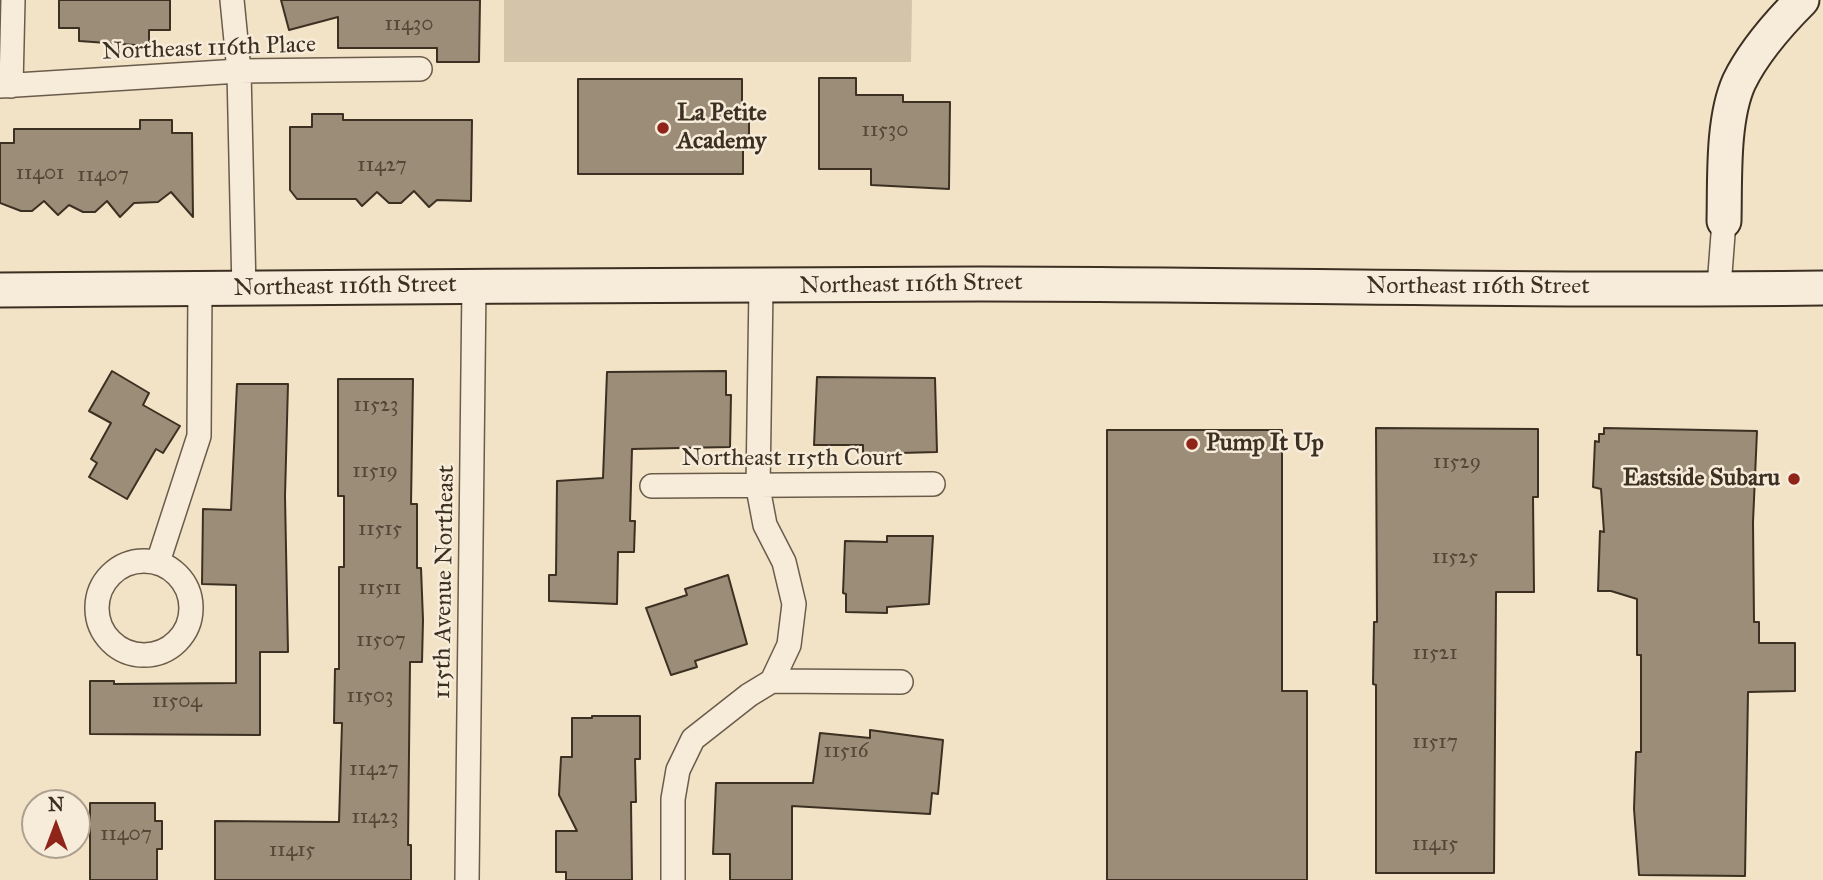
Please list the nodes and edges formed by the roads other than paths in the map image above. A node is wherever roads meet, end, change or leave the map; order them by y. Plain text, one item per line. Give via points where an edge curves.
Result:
1 (13, 0) edge
2 (232, 0) edge
3 (1802, 0) edge
4 (421, 69) dead end
5 (239, 71) junction
6 (6, 86) edge
7 (1724, 221) joint
8 (474, 285) junction
9 (761, 286) junction
10 (1719, 286) junction
11 (1823, 288) edge
12 (0, 290) edge
13 (200, 290) junction
14 (244, 290) junction
15 (933, 484) dead end
16 (652, 486) dead end
17 (758, 488) junction
18 (158, 562) junction
19 (772, 681) junction
20 (901, 682) dead end
21 (467, 880) edge
22 (673, 880) edge

1 - 6 street
2 - 5 street
3 - 7 street via 1775,27 1739,82 1727,132
4 - 5 street, Northeast 116th Place
5 - 6 street, Northeast 116th Place
5 - 14 street
7 - 10 street
8 - 9 street, Northeast 116th Street
8 - 14 street, Northeast 116th Street
8 - 21 street, 115th Avenue Northeast
9 - 10 street, Northeast 116th Street
9 - 17 street
10 - 11 street, Northeast 116th Street
12 - 13 street, Northeast 116th Street
13 - 14 street, Northeast 116th Street
13 - 18 street via 199,436
15 - 17 street, Northeast 115th Court
16 - 17 street, Northeast 115th Court
17 - 19 street via 765,525 783,562 794,604 789,645
18 - 18 street via 127,563 103,583 96,613 110,642 122,651 153,655 174,644 188,626 190,595 183,581
19 - 20 street
19 - 22 street via 692,738 678,770 673,799

